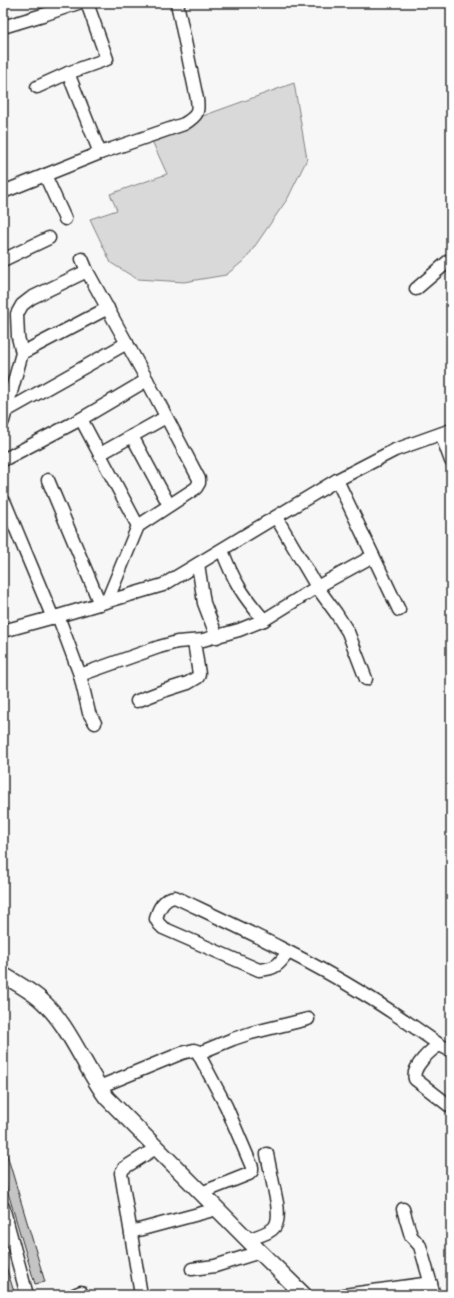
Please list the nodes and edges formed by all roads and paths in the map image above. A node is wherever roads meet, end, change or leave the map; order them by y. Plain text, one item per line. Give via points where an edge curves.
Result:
1 (78, 3) edge
2 (87, 3) edge
3 (177, 3) edge
4 (3, 27) edge
5 (68, 73) junction
6 (37, 87) dead end
7 (100, 153) junction
8 (45, 175) junction
9 (3, 192) edge
10 (65, 219) dead end
11 (49, 238) dead end
12 (82, 259) dead end
13 (451, 259) edge
14 (3, 260) edge
15 (87, 271) junction
16 (416, 289) dead end
17 (108, 308) junction
18 (127, 343) junction
19 (22, 353) junction
20 (147, 380) junction
21 (4, 416) edge
22 (166, 417) junction
23 (81, 419) junction
24 (446, 432) edge
25 (132, 436) junction
26 (100, 454) junction
27 (3, 460) edge
28 (451, 461) edge
29 (48, 480) dead end
30 (337, 480) junction
31 (5, 503) dead end
32 (169, 504) junction
33 (276, 517) junction
34 (138, 526) junction
35 (222, 550) junction
36 (373, 556) junction
37 (198, 564) junction
38 (317, 587) junction
39 (104, 603) junction
40 (398, 610) dead end
41 (56, 617) junction
42 (264, 620) junction
43 (3, 631) edge
44 (217, 637) junction
45 (194, 642) junction
46 (80, 675) junction
47 (366, 680) dead end
48 (137, 701) dead end
49 (95, 723) dead end
50 (288, 952) junction
51 (3, 975) edge
52 (308, 1019) dead end
53 (440, 1045) junction
54 (451, 1051) edge
55 (199, 1053) junction
56 (99, 1087) junction
57 (451, 1107) edge
58 (156, 1148) junction
59 (267, 1154) dead end
60 (201, 1193) junction
61 (3, 1207) edge
62 (217, 1209) junction
63 (403, 1209) dead end
64 (131, 1232) junction
65 (248, 1240) junction
66 (260, 1252) junction
67 (192, 1269) dead end
68 (431, 1283) junction
69 (27, 1295) edge
70 (141, 1295) edge
71 (304, 1295) edge
72 (344, 1295) edge
73 (434, 1295) edge

1 - 4 street
2 - 5 street via 107,59
3 - 7 street via 197,99 198,110 194,118 184,124
5 - 6 street
5 - 7 street
7 - 8 street
8 - 9 street
8 - 10 street
11 - 14 street
12 - 15 street
13 - 16 street
15 - 17 street
15 - 19 street via 31,298 22,305 17,314
17 - 18 street
17 - 19 street
18 - 20 street
18 - 21 street
19 - 21 street
20 - 22 street
20 - 23 street
22 - 25 street
22 - 32 street via 199,483 196,488
23 - 26 street
23 - 27 street
24 - 28 street
24 - 30 street via 395,450
25 - 26 street
25 - 32 street
26 - 34 street
29 - 39 street
30 - 33 street
30 - 36 street
31 - 41 street
32 - 34 street
33 - 35 street
33 - 38 street
34 - 39 street
35 - 37 street
35 - 42 street via 236,584
36 - 38 street
36 - 40 street
37 - 39 street via 163,585
37 - 44 street via 204,603
38 - 42 street
38 - 47 street via 348,632
39 - 41 street
41 - 43 street
41 - 46 street
42 - 44 street
44 - 45 street
45 - 46 street via 177,642 158,647
45 - 48 street via 198,677
46 - 49 street via 89,713
50 - 50 street via 276,967 259,970 163,928 156,919 157,911 167,900 175,898
50 - 53 street via 362,993
51 - 56 street via 41,999 55,1014
52 - 55 street via 251,1033
53 - 54 street
53 - 57 street via 430,1050 414,1075
55 - 56 street via 194,1050 182,1053
55 - 60 street via 226,1106 252,1167 249,1174
56 - 58 street
58 - 60 street
58 - 64 street via 124,1168 121,1173
59 - 65 street via 278,1210 277,1224 274,1229
60 - 62 street
61 - 69 street
62 - 64 street
62 - 65 street
63 - 68 street via 411,1236 420,1246
64 - 70 street
65 - 66 street
66 - 67 street via 216,1266
66 - 71 street
68 - 72 street
68 - 73 street

